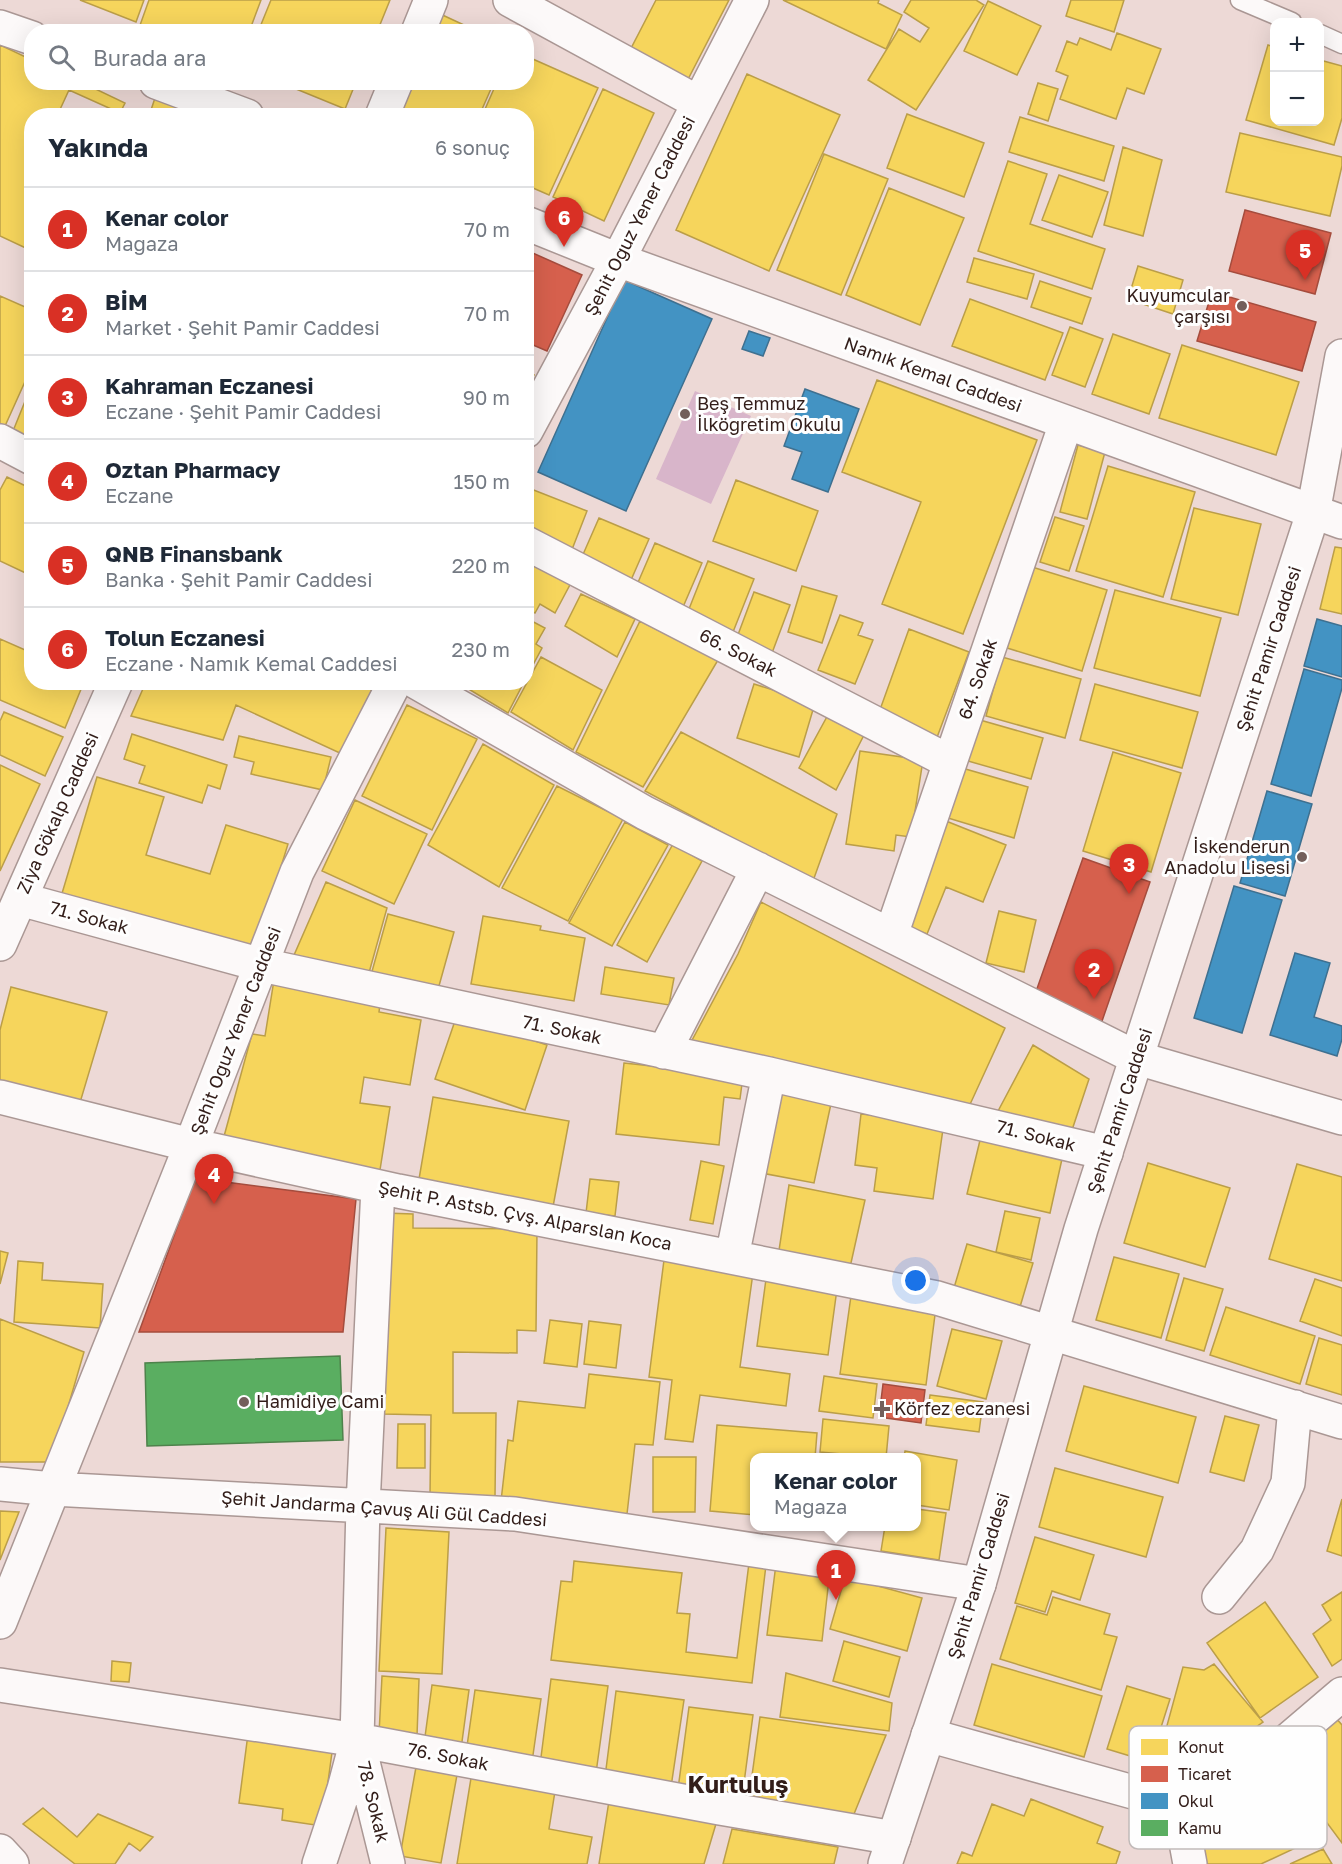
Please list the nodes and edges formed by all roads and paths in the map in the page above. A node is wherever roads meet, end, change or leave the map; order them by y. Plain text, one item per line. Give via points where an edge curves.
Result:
1 (431, 0) edge
2 (510, 0) edge
3 (752, 0) edge
4 (1240, 0) edge
5 (1283, 18) edge
6 (421, 24) edge
7 (0, 27) edge
8 (24, 35) edge
9 (1324, 36) edge
10 (1342, 44) edge
11 (177, 90) edge
12 (393, 90) edge
13 (699, 103) junction
14 (225, 108) edge
15 (385, 108) edge
16 (534, 227) edge
17 (618, 260) junction
18 (1342, 356) edge
19 (534, 416) edge
20 (1066, 423) junction
21 (1328, 518) edge
22 (534, 547) edge
23 (112, 690) edge
24 (391, 690) edge
25 (430, 690) edge
26 (950, 762) junction
27 (758, 869) junction
28 (20, 899) junction
29 (891, 935) junction
30 (0, 944) edge
31 (262, 965) junction
32 (664, 1052) junction
33 (1137, 1058) junction
34 (769, 1074) junction
35 (0, 1097) edge
36 (1342, 1118) edge
37 (191, 1145) junction
38 (1106, 1154) junction
39 (378, 1186) junction
40 (732, 1257) junction
41 (1051, 1332) junction
42 (1295, 1407) junction
43 (1342, 1422) edge
44 (0, 1484) edge
45 (53, 1489) junction
46 (363, 1506) junction
47 (979, 1584) junction
48 (1219, 1597) dead end
49 (0, 1622) edge
50 (0, 1685) edge
51 (1342, 1694) edge
52 (1304, 1726) edge
53 (928, 1735) junction
54 (357, 1740) junction
55 (1129, 1791) edge
56 (1187, 1849) edge
57 (0, 1851) edge
58 (890, 1851) edge
59 (12, 1864) edge
60 (319, 1864) edge
61 (388, 1864) edge
62 (1190, 1864) edge

1 - 6 street
2 - 13 street
3 - 13 street, Şehit Oğuz Yener Caddesi
4 - 5 lane
7 - 8 street
9 - 10 lane
11 - 14 street
12 - 15 street
13 - 17 street, Şehit Oğuz Yener Caddesi
16 - 17 street, Namık Kemal Caddesi
17 - 19 street, Şehit Oğuz Yener Caddesi
17 - 20 street, Namık Kemal Caddesi
18 - 21 street, Şehit Pamir Caddesi
20 - 21 street, Namık Kemal Caddesi
20 - 26 street, 64. Sokak
21 - 33 street, Şehit Pamir Caddesi
22 - 26 street, 66. Sokak
23 - 28 street, Ziya Gökalp Caddesi
24 - 31 street, Şehit Oğuz Yener Caddesi via 297,872
25 - 27 street via 645,813
26 - 29 street, 64. Sokak
27 - 29 street
27 - 32 street
28 - 30 street, Ziya Gökalp Caddesi
28 - 31 street, 71. Sokak
29 - 33 street
31 - 32 street, 71. Sokak
31 - 37 street, Şehit Oğuz Yener Caddesi
32 - 34 street, 71. Sokak
33 - 36 street
33 - 38 street, Şehit Pamir Caddesi
34 - 38 street, 71. Sokak
34 - 40 street
35 - 37 street, Şehit P. Astsb. Çvş. Alparslan Koca
37 - 39 street, Şehit P. Astsb. Çvş. Alparslan Koca
37 - 45 street, Şehit Oğuz Yener Caddesi
38 - 41 street, Şehit Pamir Caddesi
39 - 40 street, Şehit P. Astsb. Çvş. Alparslan Koca
39 - 46 street
40 - 41 street, Şehit P. Astsb. Çvş. Alparslan Koca via 937,1298
41 - 42 street, Şehit P. Astsb. Çvş. Alparslan Koca
41 - 47 street, Şehit Pamir Caddesi
42 - 43 street, Şehit P. Astsb. Çvş. Alparslan Koca
42 - 48 street via 1288,1483 1257,1550
44 - 45 street, Şehit Jandarma Çavuş Ali Gül Caddesi
45 - 46 street, Şehit Jandarma Çavuş Ali Gül Caddesi
45 - 49 street, Şehit Oğuz Yener Caddesi
46 - 47 street, Şehit Jandarma Çavuş Ali Gül Caddesi via 515,1514
46 - 54 street
47 - 53 street, Şehit Pamir Caddesi
50 - 54 street, 76. Sokak
51 - 52 street
53 - 55 street
53 - 58 street, Şehit Pamir Caddesi
54 - 58 street, 76. Sokak via 720,1808
54 - 60 street
54 - 61 street, 78. Sokak
56 - 62 street
57 - 59 street

